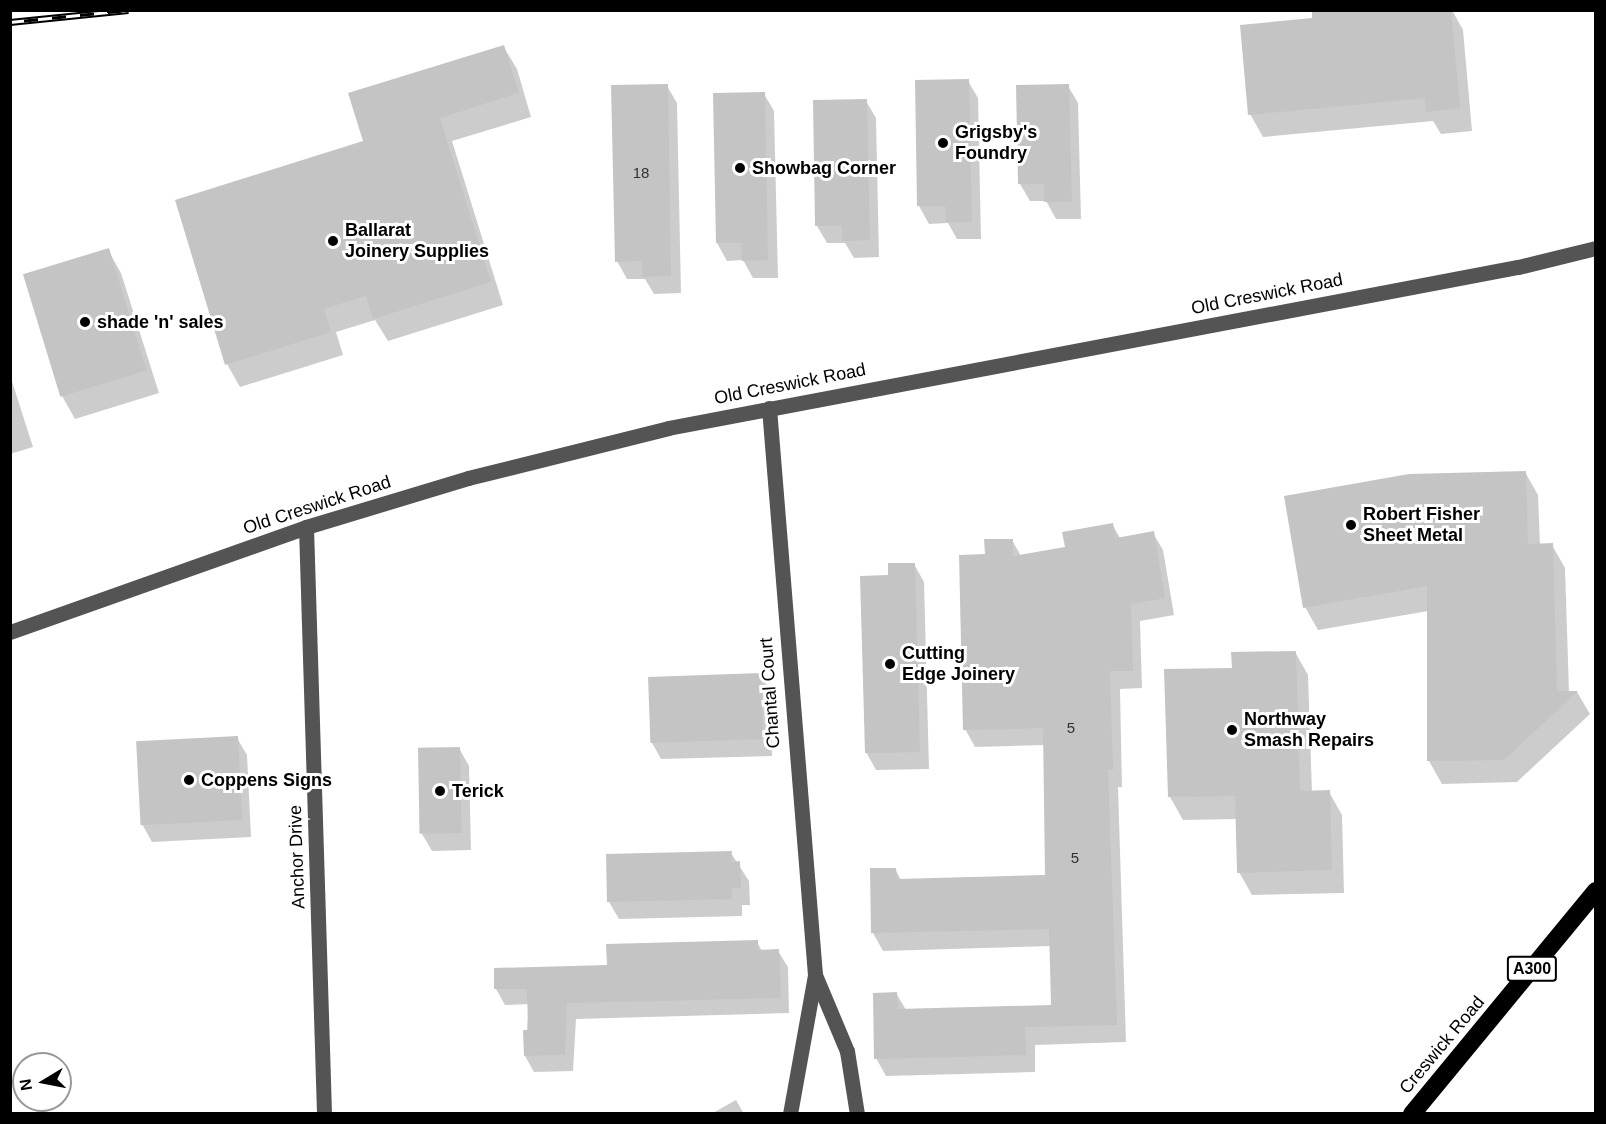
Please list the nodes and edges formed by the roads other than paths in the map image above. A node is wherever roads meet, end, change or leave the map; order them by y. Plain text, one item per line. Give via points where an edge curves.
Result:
1 (1596, 249) edge
2 (769, 408) junction
3 (306, 526) junction
4 (10, 632) edge
5 (1596, 891) edge
6 (815, 975) junction
7 (324, 1113) edge
8 (790, 1113) edge
9 (857, 1113) edge
10 (1412, 1113) edge

1 - 2 street, Old Creswick Road
2 - 3 street, Old Creswick Road via 468,478
2 - 6 street, Chantal Court
3 - 4 street, Old Creswick Road
3 - 7 street, Anchor Drive
5 - 10 highway, Creswick Road / A300
6 - 8 street, Chantal Court
6 - 9 street, Chantal Court via 847,1051

